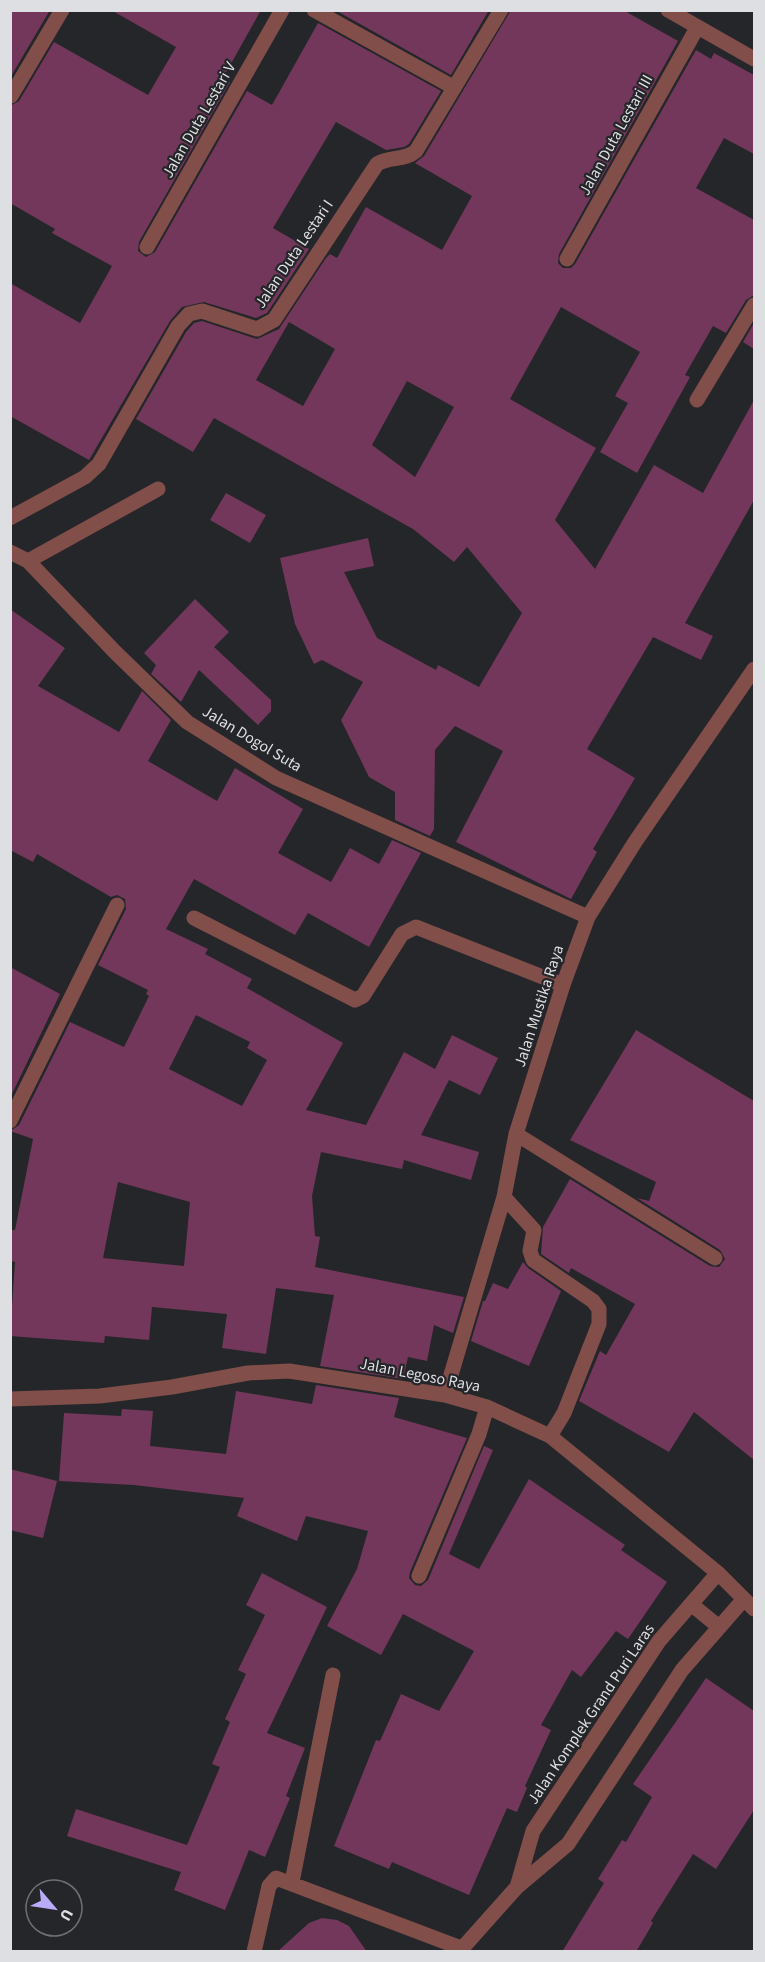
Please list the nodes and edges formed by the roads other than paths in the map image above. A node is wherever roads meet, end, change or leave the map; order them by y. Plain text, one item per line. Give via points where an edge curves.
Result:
1 (62, 10) edge
2 (282, 10) edge
3 (314, 10) edge
4 (501, 10) edge
5 (668, 10) edge
6 (697, 28) junction
7 (754, 59) edge
8 (453, 87) junction
9 (11, 96) edge
10 (147, 247) dead end
11 (567, 259) dead end
12 (754, 305) edge
13 (697, 400) dead end
14 (158, 489) dead end
15 (10, 518) edge
16 (10, 552) edge
17 (27, 561) junction
18 (754, 669) edge
19 (117, 904) dead end
20 (588, 917) junction
21 (194, 918) dead end
22 (563, 985) junction
23 (10, 1121) edge
24 (516, 1134) junction
25 (504, 1197) junction
26 (715, 1258) dead end
27 (444, 1395) junction
28 (10, 1399) edge
29 (487, 1407) junction
30 (550, 1436) junction
31 (717, 1574) junction
32 (419, 1576) dead end
33 (692, 1604) junction
34 (749, 1604) edge
35 (719, 1627) junction
36 (333, 1675) dead end
37 (292, 1882) junction
38 (517, 1887) junction
39 (460, 1950) edge
40 (254, 1952) edge

1 - 9 street
2 - 10 street, Jalan Duta Lestari V
3 - 8 street
4 - 8 street, Jalan Duta Lestari I
5 - 6 street
6 - 7 street
6 - 11 street, Jalan Duta Lestari III
8 - 15 street, Jalan Duta Lestari I via 416,151 409,156 382,160 372,170 274,320 257,329 202,311 189,314 178,326 99,464 85,477
12 - 13 street
14 - 17 street
16 - 17 street, Jalan Dogol Suta
17 - 20 street, Jalan Dogol Suta via 188,722 276,778
18 - 20 street, Jalan Mustika Raya
19 - 23 street
20 - 22 street, Jalan Mustika Raya
21 - 22 street via 355,1000 363,996 402,934 416,927
22 - 24 street, Jalan Mustika Raya
24 - 25 street, Jalan Mustika Raya
24 - 26 street
25 - 27 street, Jalan Mustika Raya
25 - 30 street via 534,1230 530,1251 533,1260 599,1309 599,1324 564,1413
27 - 28 street, Jalan Legoso Raya via 290,1371 248,1373 100,1396
27 - 29 street, Jalan Legoso Raya
29 - 30 street, Jalan Legoso Raya
29 - 32 street
30 - 31 street, Jalan Legoso Raya
31 - 33 street, Jalan Komplek Grand Puri Laras
31 - 34 street, Jalan Legoso Raya
33 - 35 street
33 - 38 street, Jalan Komplek Grand Puri Laras via 659,1641 534,1831
34 - 35 street, Jalan Komplek Grand Puri Laras
35 - 38 street, Jalan Komplek Grand Puri Laras via 682,1670 568,1844
36 - 37 street
37 - 39 street, Jalan Komplek Grand Puri Laras
37 - 40 street via 276,1878 269,1886
38 - 39 street, Jalan Komplek Grand Puri Laras

